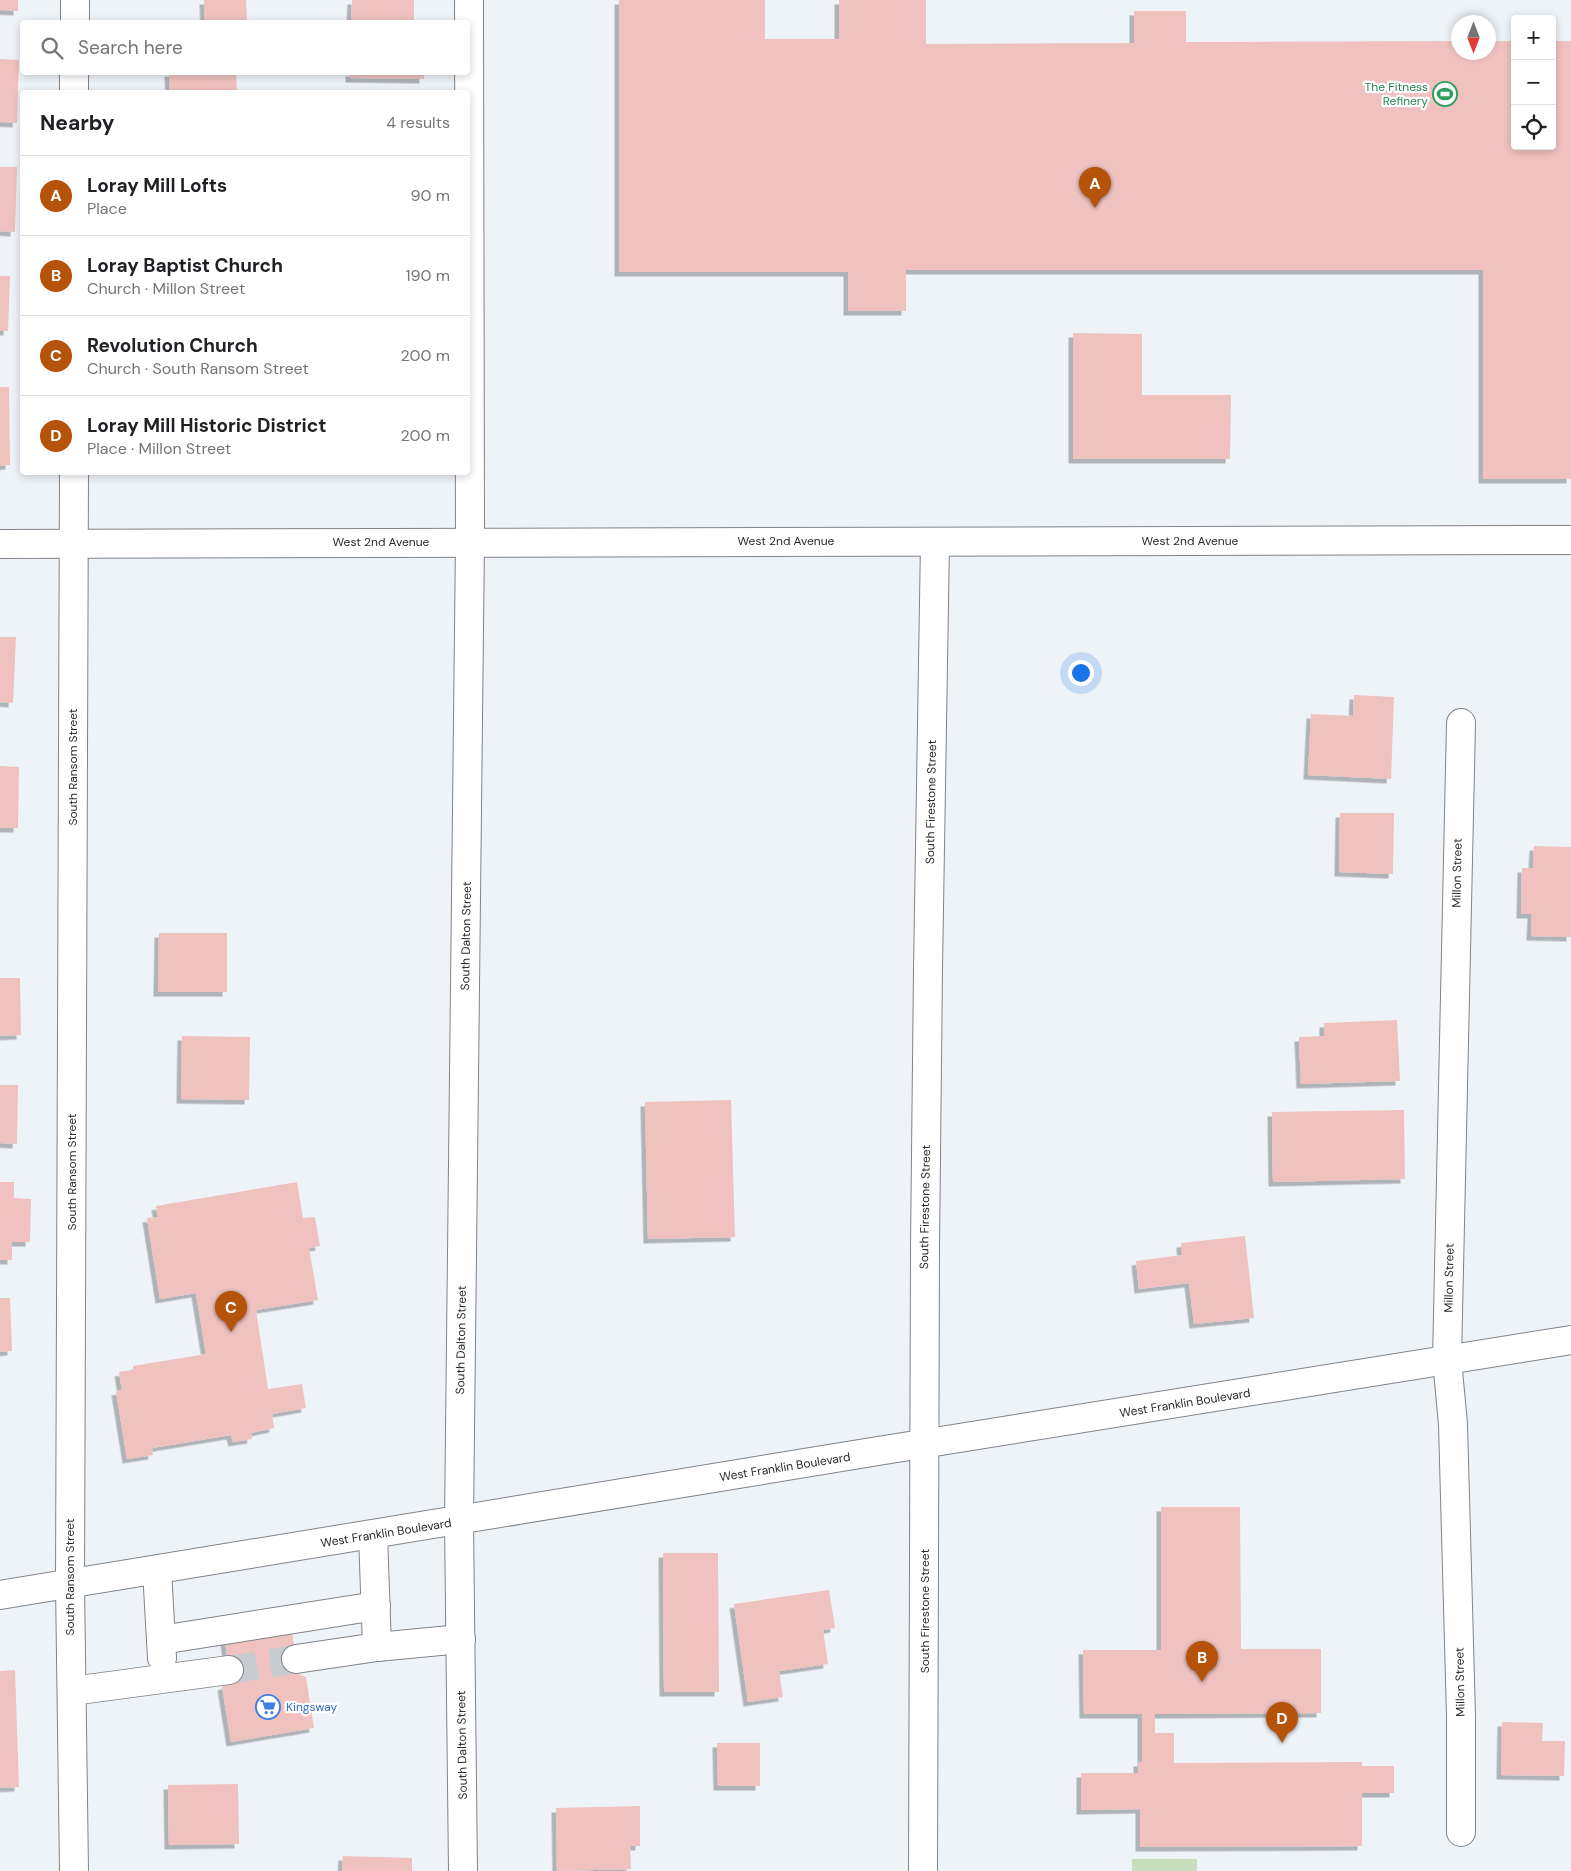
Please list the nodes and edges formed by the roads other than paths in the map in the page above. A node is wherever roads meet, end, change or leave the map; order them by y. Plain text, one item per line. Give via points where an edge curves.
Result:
1 (74, 0) edge
2 (469, 0) edge
3 (74, 20) edge
4 (469, 20) edge
5 (74, 75) edge
6 (469, 75) edge
7 (74, 90) edge
8 (469, 90) edge
9 (74, 475) edge
10 (470, 475) edge
11 (1571, 540) edge
12 (470, 542) junction
13 (935, 542) junction
14 (74, 543) junction
15 (0, 544) edge
16 (1461, 723) dead end
17 (1571, 1340) edge
18 (1447, 1360) junction
19 (924, 1444) junction
20 (459, 1521) junction
21 (373, 1535) junction
22 (157, 1570) junction
23 (70, 1584) junction
24 (0, 1595) edge
25 (376, 1606) junction
26 (461, 1639) junction
27 (161, 1640) junction
28 (377, 1648) junction
29 (296, 1659) tunnel mouth
30 (229, 1670) tunnel mouth
31 (163, 1678) junction
32 (72, 1690) junction
33 (1461, 1832) dead end
34 (74, 1871) edge
35 (463, 1871) edge
36 (924, 1871) edge

1 - 3 street
2 - 4 street, South Dalton Street
5 - 7 street
6 - 8 street, South Dalton Street
9 - 14 street, South Ransom Street
10 - 12 street, South Dalton Street
11 - 13 street, West 2nd Avenue
12 - 13 street, West 2nd Avenue
12 - 14 street, West 2nd Avenue
12 - 20 street, South Dalton Street
13 - 19 street, South Firestone Street
14 - 15 street, West 2nd Avenue
14 - 23 street, South Ransom Street
16 - 18 street, Millon Street
17 - 18 street, West Franklin Boulevard
18 - 19 street, West Franklin Boulevard
18 - 33 street, Millon Street via 1454,1453
19 - 20 street, West Franklin Boulevard
19 - 36 street, South Firestone Street
20 - 21 street, West Franklin Boulevard
20 - 26 street, South Dalton Street
21 - 22 street, West Franklin Boulevard
21 - 25 street
22 - 23 street, West Franklin Boulevard
22 - 27 street
23 - 24 street, West Franklin Boulevard
23 - 32 street, South Ransom Street
25 - 27 street
25 - 28 street
26 - 28 street
26 - 35 street, South Dalton Street
27 - 31 street
28 - 29 street
30 - 31 street
31 - 32 street
32 - 34 street, South Ransom Street

